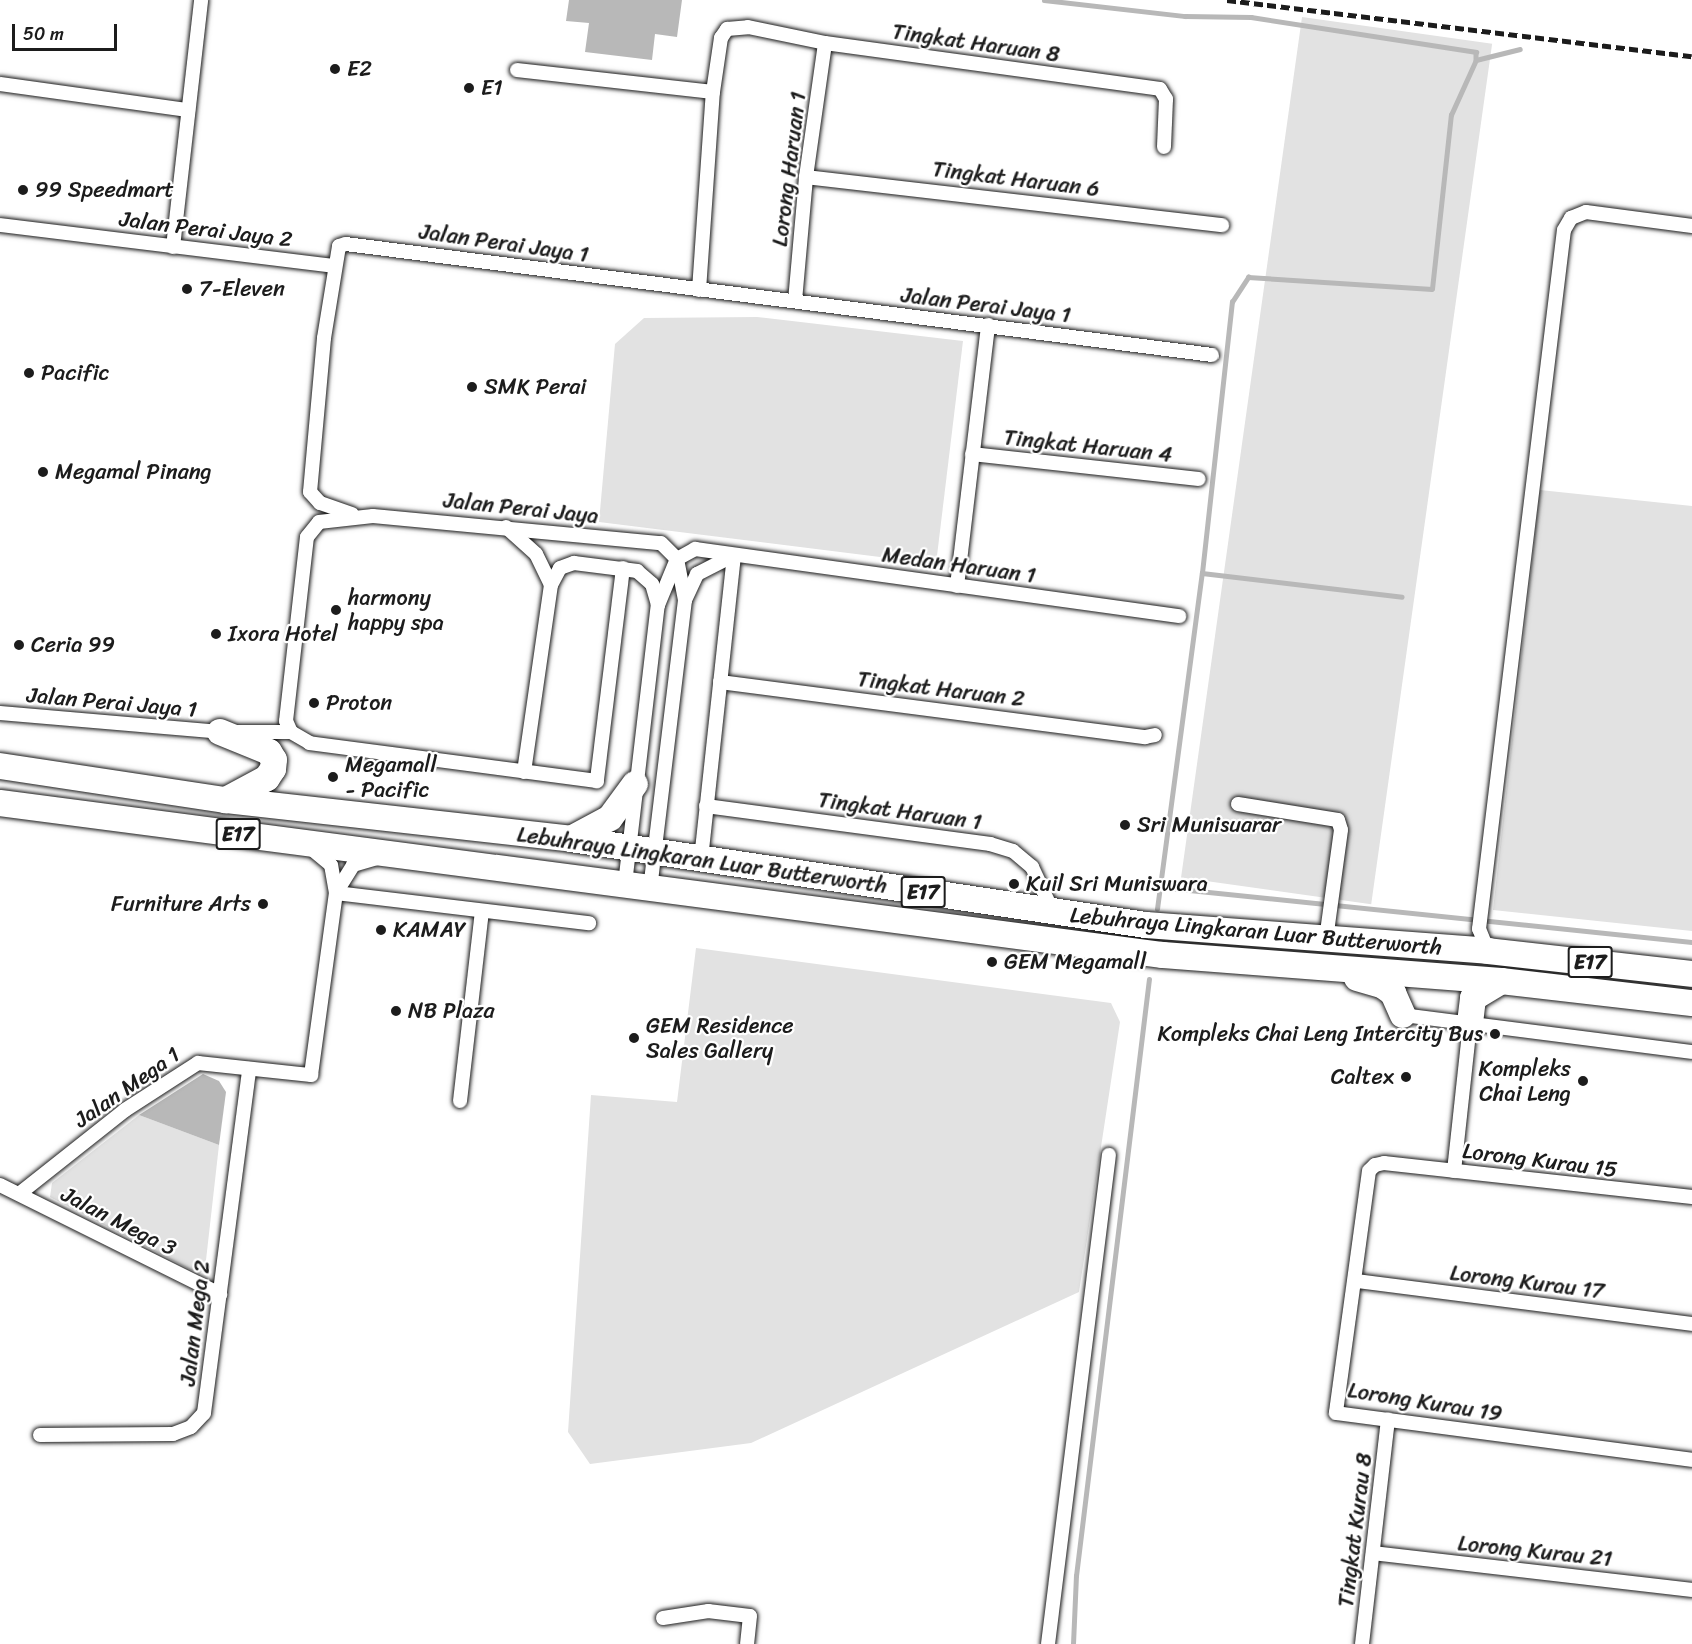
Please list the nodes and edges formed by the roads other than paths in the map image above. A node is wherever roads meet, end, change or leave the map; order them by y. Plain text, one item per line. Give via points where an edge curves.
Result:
1 (201, 0) edge
2 (825, 43) junction
3 (517, 70) dead end
4 (0, 84) edge
5 (713, 92) junction
6 (188, 110) junction
7 (1164, 147) dead end
8 (806, 177) junction
9 (0, 225) edge
10 (1222, 225) dead end
11 (1692, 226) edge
12 (173, 246) junction
13 (335, 266) junction
14 (699, 290) junction
15 (795, 301) junction
16 (988, 325) junction
17 (1212, 355) dead end
18 (972, 454) junction
19 (1199, 478) dead end
20 (354, 515) junction
21 (506, 527) junction
22 (661, 543) junction
23 (695, 549) junction
24 (734, 556) junction
25 (677, 560) junction
26 (623, 568) junction
27 (551, 585) junction
28 (957, 586) junction
29 (685, 600) junction
30 (658, 605) junction
31 (1179, 616) dead end
32 (720, 682) junction
33 (0, 713) edge
34 (220, 732) junction
35 (291, 732) junction
36 (1155, 735) dead end
37 (0, 766) edge
38 (524, 772) junction
39 (635, 784) junction
40 (226, 800) junction
41 (0, 803) edge
42 (1238, 804) dead end
43 (706, 806) junction
44 (0, 809) edge
45 (86, 813) junction
46 (571, 839) junction
47 (305, 844) junction
48 (641, 851) junction
49 (390, 855) junction
50 (701, 859) junction
51 (625, 884) junction
52 (650, 888) junction
53 (336, 893) junction
54 (482, 912) junction
55 (1053, 912) junction
56 (589, 923) dead end
57 (1482, 934) junction
58 (1326, 940) junction
59 (1305, 966) junction
60 (1692, 974) edge
61 (1501, 981) junction
62 (1692, 1003) edge
63 (1403, 1015) joint
64 (1470, 1023) junction
65 (1692, 1052) edge
66 (249, 1069) junction
67 (460, 1101) dead end
68 (1109, 1155) dead end
69 (1384, 1163) joint
70 (1454, 1171) junction
71 (0, 1185) edge
72 (19, 1194) junction
73 (1692, 1197) edge
74 (1357, 1281) junction
75 (220, 1294) junction
76 (1692, 1324) edge
77 (1388, 1420) junction
78 (40, 1435) dead end
79 (1692, 1460) edge
80 (1373, 1553) junction
81 (1692, 1590) edge
82 (663, 1618) dead end
83 (747, 1644) edge
84 (1048, 1644) edge
85 (1362, 1644) edge

1 - 6 street
2 - 5 street, Tingkat Haruan 8 via 748,27 727,29 721,38
2 - 7 street, Tingkat Haruan 8 via 1160,89 1166,99
2 - 8 street, Lorong Haruan 1
3 - 5 street
4 - 6 street
5 - 14 street
6 - 12 street
8 - 10 street, Tingkat Haruan 6
8 - 15 street, Lorong Haruan 1
9 - 12 street, Jalan Perai Jaya 2
11 - 57 street via 1586,212 1571,218 1564,230
12 - 13 street, Jalan Perai Jaya 2
13 - 14 street, Jalan Perai Jaya 1 via 339,246 346,244
13 - 20 street, Jalan Perai Jaya 1 via 324,338 310,492 320,503
14 - 15 street, Jalan Perai Jaya 1
15 - 16 street, Jalan Perai Jaya 1
16 - 17 street, Jalan Perai Jaya 1
16 - 18 street
18 - 19 street, Tingkat Haruan 4
18 - 28 street
20 - 21 street, Jalan Perai Jaya
20 - 35 street via 319,522 307,537 286,721
21 - 22 street, Jalan Perai Jaya
21 - 27 street via 536,554
22 - 23 street, Jalan Perai Jaya
22 - 25 street
23 - 24 street, Medan Haruan 1
23 - 25 street
24 - 28 street, Medan Haruan 1
24 - 29 street via 698,574
24 - 32 street
25 - 29 street
25 - 30 street
26 - 27 street via 566,564
26 - 30 street via 645,576
26 - 38 street via 597,782
27 - 38 street
28 - 31 street, Medan Haruan 1
29 - 48 street
30 - 39 street
32 - 36 street, Tingkat Haruan 2 via 1145,737
32 - 43 street
33 - 34 street, Jalan Perai Jaya 1
34 - 35 street
34 - 40 highway via 269,752 274,760 267,778
35 - 38 street via 310,743
37 - 40 highway, Lebuhraya Lingkaran Luar Butterworth / E17
39 - 46 highway via 610,818
39 - 48 street
40 - 46 highway, Lebuhraya Lingkaran Luar Butterworth / E17
41 - 45 highway, Lebuhraya Lingkaran Luar Butterworth / E17
42 - 58 street via 1338,820 1341,830
43 - 50 street
43 - 55 street, Tingkat Haruan 1 via 1013,851 1032,867
44 - 45 highway
45 - 47 highway, Lebuhraya Lingkaran Luar Butterworth / E17
46 - 48 highway, Lebuhraya Lingkaran Luar Butterworth / E17
47 - 49 highway, Lebuhraya Lingkaran Luar Butterworth / E17
47 - 53 street via 332,865
48 - 50 highway, Lebuhraya Lingkaran Luar Butterworth / E17
48 - 51 street
48 - 52 street
49 - 51 highway, Lebuhraya Lingkaran Luar Butterworth / E17
49 - 53 street via 353,865
50 - 55 highway, Lebuhraya Lingkaran Luar Butterworth / E17
51 - 52 highway, Lebuhraya Lingkaran Luar Butterworth / E17
52 - 59 highway, Lebuhraya Lingkaran Luar Butterworth / E17 via 1163,955
53 - 54 street
53 - 66 street, Jalan Mega 1 via 312,1076
54 - 56 street
54 - 67 street
55 - 58 highway, Lebuhraya Lingkaran Luar Butterworth / E17 via 1146,925
57 - 58 highway, Lebuhraya Lingkaran Luar Butterworth / E17 via 1451,948
57 - 60 highway, Lebuhraya Lingkaran Luar Butterworth / E17
59 - 61 highway, Lebuhraya Lingkaran Luar Butterworth / E17
59 - 63 highway via 1382,985 1393,993
61 - 62 highway, Lebuhraya Lingkaran Luar Butterworth / E17
61 - 64 highway via 1473,998 1469,1006
63 - 64 street
64 - 65 street
64 - 70 street
66 - 72 street, Jalan Mega 1 via 198,1063 125,1110
66 - 75 street, Jalan Mega 2
68 - 84 street
69 - 70 street, Lorong Kurau 15
69 - 74 street, Lorong Kurau 19 via 1370,1172
70 - 73 street, Lorong Kurau 15
71 - 72 street, Jalan Mega 3
72 - 75 street, Jalan Mega 3
74 - 76 street, Lorong Kurau 17
74 - 77 street, Lorong Kurau 19 via 1335,1413
75 - 78 street, Jalan Mega 2 via 204,1413 191,1427 173,1434
77 - 79 street, Lorong Kurau 19
77 - 80 street, Tingkat Kurau 8
80 - 81 street, Lorong Kurau 21
80 - 85 street, Tingkat Kurau 8
82 - 83 street via 708,1611 750,1616

